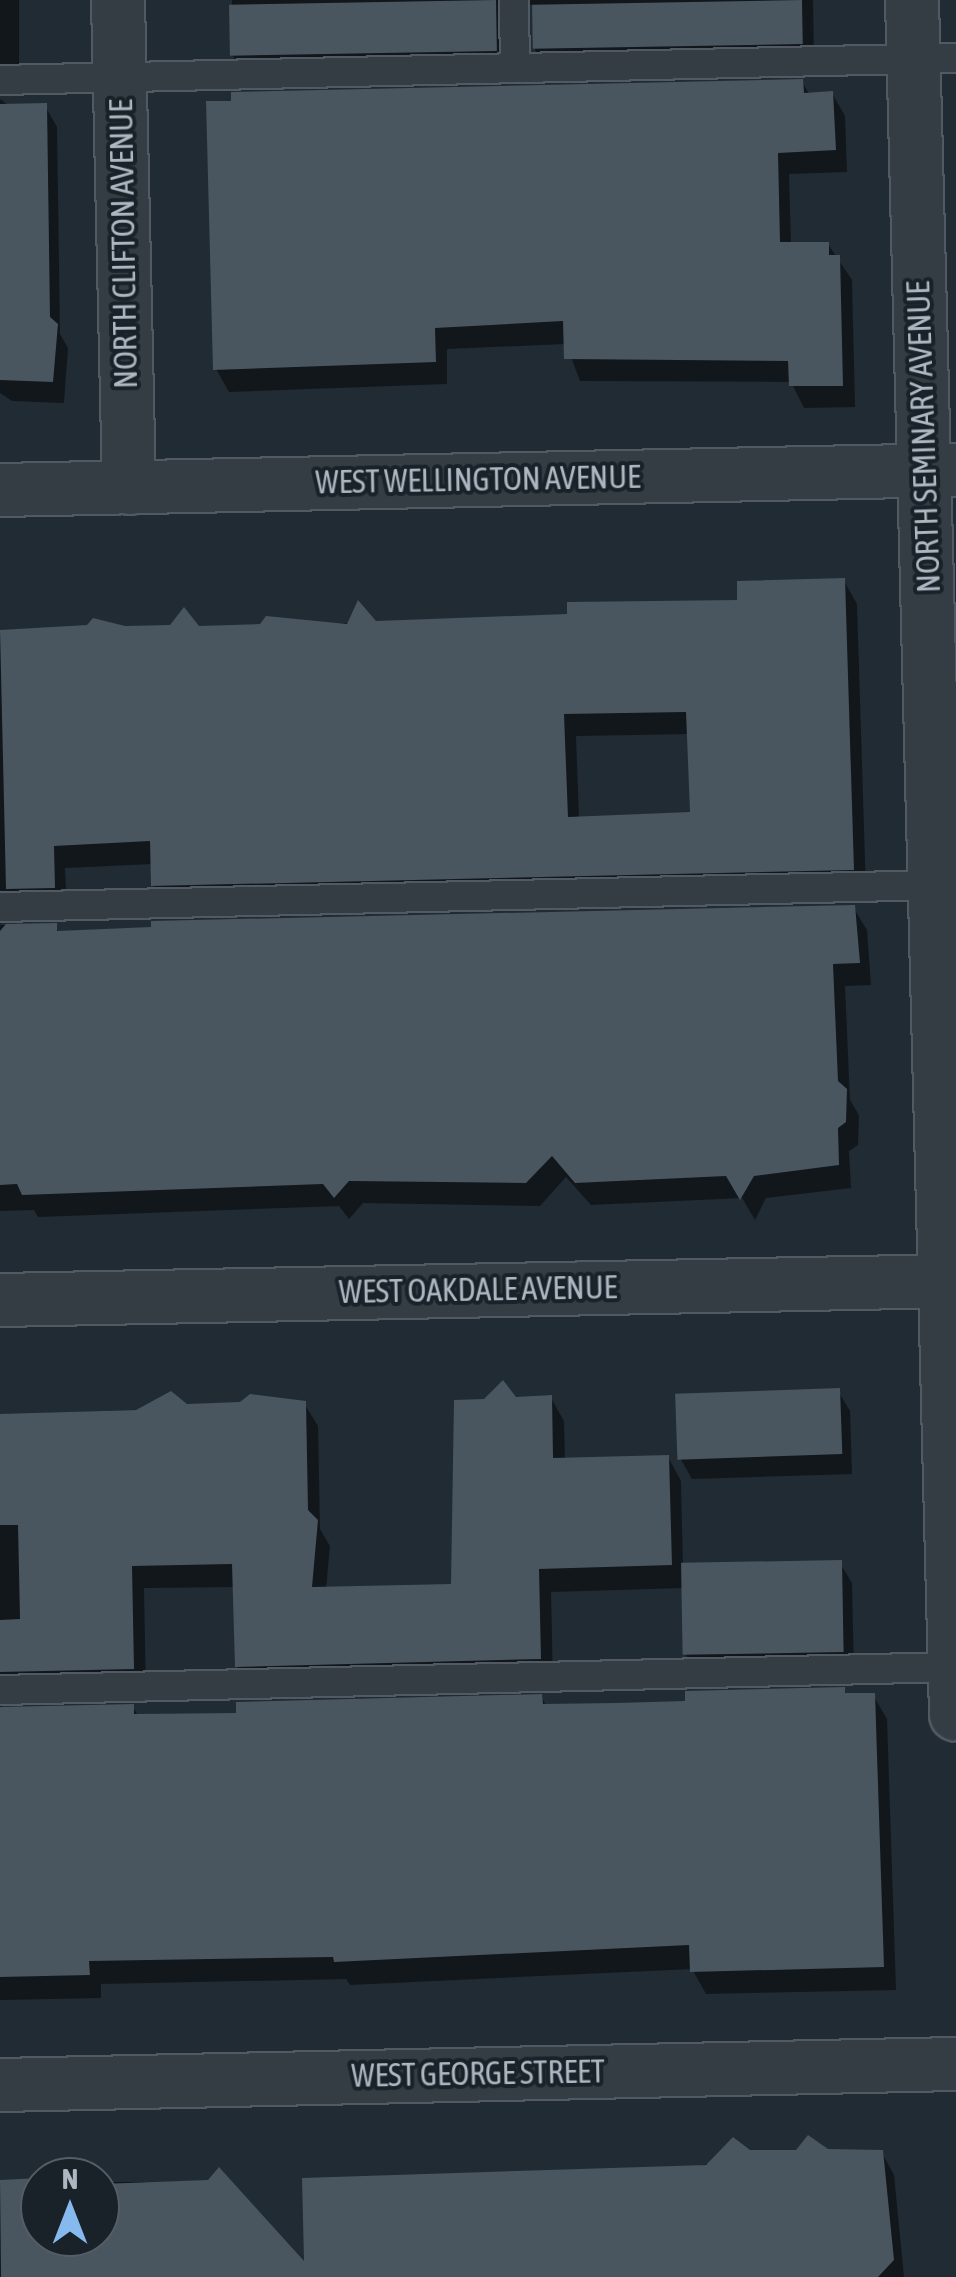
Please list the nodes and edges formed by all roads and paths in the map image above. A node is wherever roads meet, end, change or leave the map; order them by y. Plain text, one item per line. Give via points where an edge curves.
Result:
1 (118, 0) edge
2 (514, 0) edge
3 (912, 0) edge
4 (935, 59) edge
5 (515, 68) junction
6 (120, 79) junction
7 (0, 80) edge
8 (940, 470) edge
9 (129, 488) junction
10 (0, 490) edge
11 (946, 885) edge
12 (0, 906) edge
13 (951, 1281) edge
14 (0, 1300) edge
15 (955, 1668) edge
16 (0, 1690) edge
17 (956, 1714) edge
18 (956, 2064) edge
19 (0, 2085) edge

1 - 6 street, NORTH CLIFTON AVENUE
2 - 5 lane
3 - 4 street, NORTH SEMINARY AVENUE
4 - 5 lane
4 - 8 street, NORTH SEMINARY AVENUE
5 - 6 lane
6 - 7 lane
6 - 9 street, NORTH CLIFTON AVENUE
8 - 9 street, WEST WELLINGTON AVENUE
8 - 11 street, NORTH SEMINARY AVENUE
9 - 10 street, WEST WELLINGTON AVENUE
11 - 12 lane
11 - 13 street, NORTH SEMINARY AVENUE
13 - 14 street, WEST OAKDALE AVENUE
13 - 15 street, NORTH SEMINARY AVENUE
15 - 16 lane
15 - 17 street, NORTH SEMINARY AVENUE
18 - 19 street, WEST GEORGE STREET

